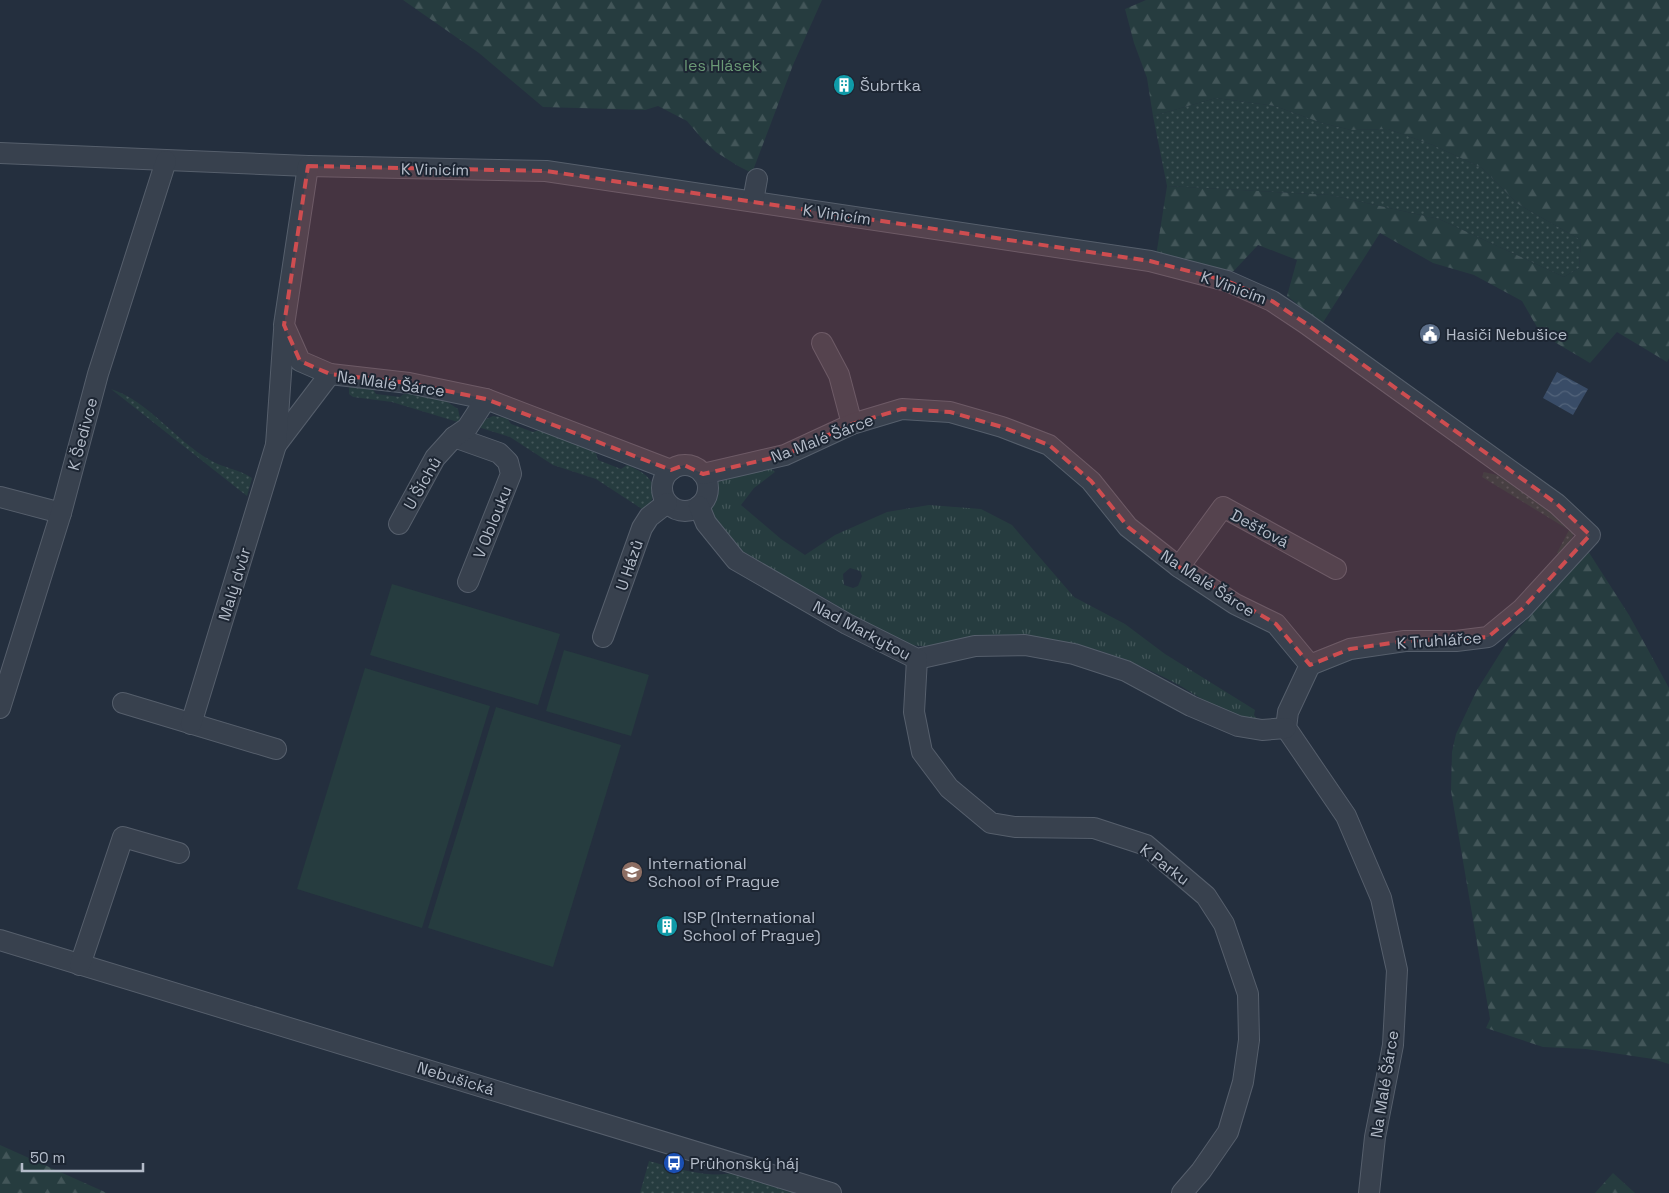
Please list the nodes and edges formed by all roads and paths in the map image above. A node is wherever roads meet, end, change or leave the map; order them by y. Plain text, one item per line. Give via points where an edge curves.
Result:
1 (0, 153) edge
2 (166, 161) junction
3 (308, 166) junction
4 (757, 179) dead end
5 (753, 202) junction
6 (284, 325) junction
7 (822, 343) dead end
8 (330, 374) junction
9 (486, 399) junction
10 (852, 424) junction
11 (454, 437) junction
12 (276, 445) junction
13 (671, 470) junction
14 (703, 474) junction
15 (0, 497) edge
16 (667, 503) junction
17 (700, 506) junction
18 (61, 513) junction
19 (399, 524) dead end
20 (1590, 535) joint
21 (1179, 567) junction
22 (1336, 569) dead end
23 (468, 582) dead end
24 (603, 637) dead end
25 (917, 659) junction
26 (1310, 665) junction
27 (123, 703) dead end
28 (0, 708) edge
29 (192, 724) junction
30 (1286, 728) junction
31 (276, 750) dead end
32 (178, 853) dead end
33 (0, 940) edge
34 (80, 964) junction
35 (830, 1193) edge
36 (1182, 1193) edge
37 (1369, 1193) edge

1 - 2 street, K Vinicím
2 - 3 street, K Vinicím
2 - 18 street, K Šedivce via 98,374
3 - 5 street, K Vinicím via 546,170
3 - 6 street
4 - 5 street
5 - 20 street, K Vinicím via 1150,261 1227,281 1272,301 1305,323 1557,504
6 - 8 street, Na Malé Šárce via 300,361
6 - 12 street, Malý dvůr
7 - 10 street via 839,375
8 - 9 street, Na Malé Šárce via 409,383
8 - 12 street, Malý dvůr
9 - 11 street, U Šíchů via 467,428
9 - 13 street, Na Malé Šárce
10 - 14 street, Na Malé Šárce via 785,455
10 - 21 street, Na Malé Šárce via 902,409 950,412 1049,445 1091,481 1128,527
11 - 19 street, U Šíchů via 435,458
11 - 23 street, V Oblouku via 499,453 508,462 511,474
12 - 29 street, Malý dvůr
13 - 14 street, Na Malé Šárce via 684,466 698,469
13 - 16 street via 663,482
14 - 17 street via 708,487
15 - 18 street
16 - 17 street via 679,510 693,510
16 - 24 street, U Házů via 649,517 642,528
17 - 25 street, Nad Markytou via 706,523 736,560 847,624
18 - 28 street, K Šedivce
20 - 26 street, K Truhlářce via 1522,608 1488,637 1456,642 1405,641 1350,649
21 - 22 street, Dešťová via 1223,508
21 - 26 street, Na Malé Šárce via 1235,604 1276,624
25 - 30 street, Nad Markytou via 975,646 1025,645 1074,654 1126,671 1191,706 1238,726 1262,730
25 - 36 street, K Parku via 914,712 922,752 949,788 991,823 1015,827 1094,828 1146,845 1206,896 1224,924 1248,994 1249,1040 1243,1082 1228,1132
26 - 30 street via 1288,712
27 - 29 street
29 - 31 street
30 - 37 street, Na Malé Šárce via 1346,816 1381,898 1397,970 1393,1045 1375,1137
32 - 34 street via 123,837
33 - 34 street, Nebušická
34 - 35 street, Nebušická

